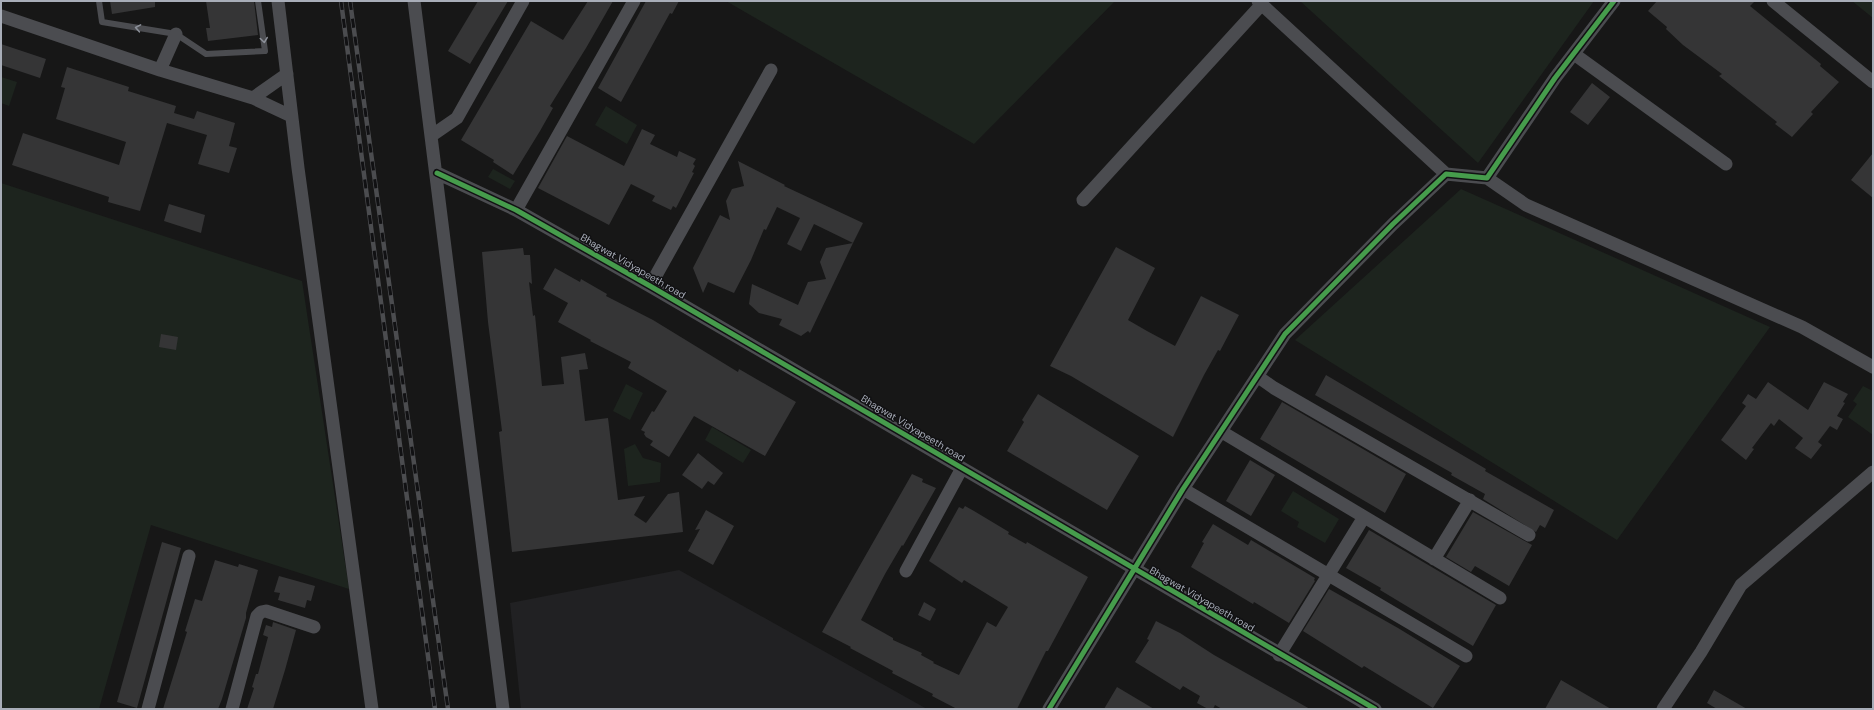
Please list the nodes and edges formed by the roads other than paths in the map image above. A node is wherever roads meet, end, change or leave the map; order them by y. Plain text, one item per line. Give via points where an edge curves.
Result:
1 (99, 1) edge
2 (258, 1) edge
3 (278, 1) edge
4 (414, 1) edge
5 (523, 1) edge
6 (634, 1) edge
7 (1614, 1) edge
8 (1773, 1) edge
9 (1260, 3) edge
10 (1, 16) edge
11 (176, 34) junction
12 (1574, 54) junction
13 (160, 70) junction
14 (771, 70) dead end
15 (287, 74) junction
16 (1873, 82) edge
17 (253, 98) junction
18 (291, 116) junction
19 (430, 136) junction
20 (1726, 164) dead end
21 (437, 173) junction
22 (1446, 174) junction
23 (1487, 178) junction
24 (1083, 200) dead end
25 (516, 210) junction
26 (650, 286) junction
27 (1873, 367) edge
28 (1257, 376) junction
29 (1222, 432) junction
30 (962, 468) junction
31 (1873, 472) edge
32 (1183, 489) junction
33 (1470, 500) junction
34 (1364, 517) junction
35 (1529, 535) dead end
36 (189, 556) dead end
37 (1434, 559) junction
38 (1135, 570) junction
39 (906, 571) dead end
40 (1329, 575) junction
41 (1500, 598) dead end
42 (314, 627) dead end
43 (1279, 654) junction
44 (1466, 656) dead end
45 (148, 709) edge
46 (232, 709) edge
47 (372, 709) edge
48 (503, 709) edge
49 (1049, 709) edge
50 (1375, 709) edge
51 (1663, 709) edge

11 -> 1 lane via 102,22
2 -> 11 lane via 265,51 206,54
3 - 15 street
4 - 19 street
5 - 19 street via 458,118
6 - 25 street
7 - 12 street
8 - 16 street
9 - 22 street
9 - 24 street
10 - 13 street
11 - 13 street
12 - 20 street
12 - 23 street
13 - 17 street
14 - 26 street
15 - 17 street
15 - 18 street
17 - 18 street
18 - 47 street
19 - 21 street
21 - 25 street, Bhagwat Vidyapeeth road
21 - 48 street
22 - 23 street
22 - 28 street via 1285,334
23 - 27 street via 1526,205 1802,327
25 - 26 street, Bhagwat Vidyapeeth road
26 - 30 street, Bhagwat Vidyapeeth road
28 - 29 street
28 - 33 street
29 - 32 street
29 - 34 street
30 - 38 street, Bhagwat Vidyapeeth road
30 - 39 street
31 - 51 street via 1741,586 1702,652
32 - 38 street
32 - 40 street
33 - 35 street
33 - 37 street
34 - 37 street
34 - 40 street
36 - 45 street
37 - 41 street
38 - 43 street, Bhagwat Vidyapeeth road
38 - 49 street
40 - 43 street
40 - 44 street
42 - 46 street via 266,611 261,612 257,616
43 - 50 street, Bhagwat Vidyapeeth road

